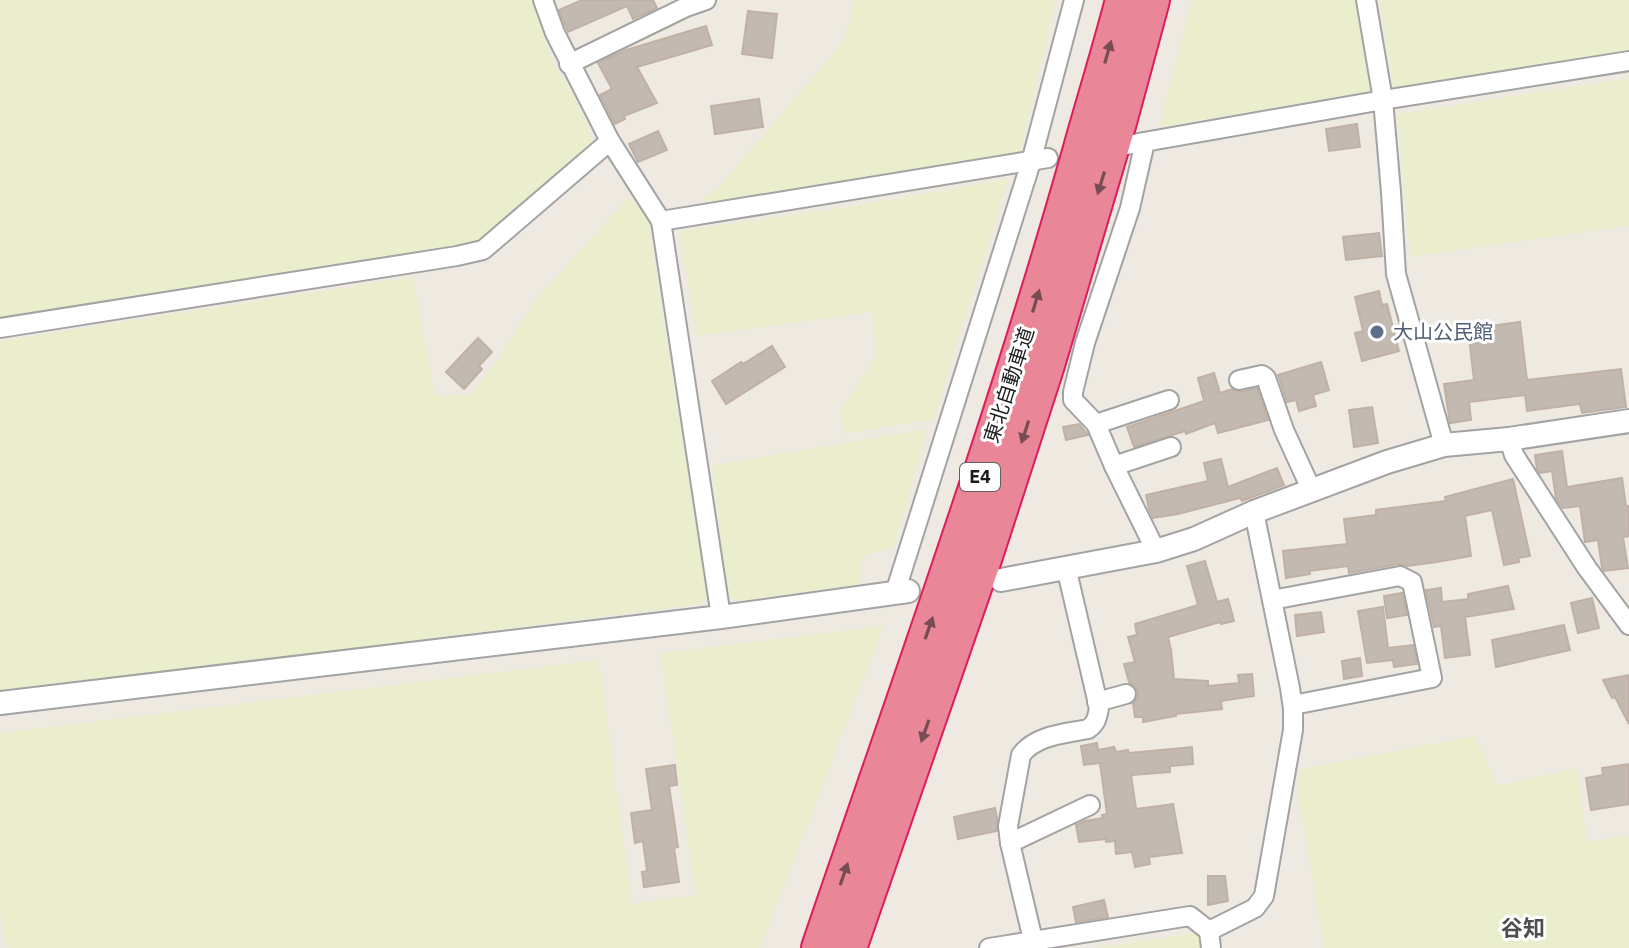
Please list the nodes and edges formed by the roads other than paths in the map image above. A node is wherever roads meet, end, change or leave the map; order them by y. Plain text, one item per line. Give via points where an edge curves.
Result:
1 (543, 0) edge
2 (706, 0) edge
3 (1074, 0) edge
4 (1123, 0) edge
5 (1152, 0) edge
6 (1366, 0) edge
7 (1629, 61) edge
8 (569, 64) junction
9 (1383, 100) junction
10 (610, 141) junction
11 (1039, 160) junction
12 (661, 221) junction
13 (0, 328) edge
14 (1239, 380) dead end
15 (1169, 400) dead end
16 (1629, 421) edge
17 (1096, 424) junction
18 (1509, 439) junction
19 (1444, 445) junction
20 (1171, 447) dead end
21 (1114, 466) junction
22 (1312, 491) junction
23 (1254, 512) junction
24 (1156, 551) junction
25 (1066, 567) junction
26 (1001, 580) dead end
27 (902, 592) joint
28 (1272, 600) junction
29 (721, 617) junction
30 (1629, 625) edge
31 (1126, 694) dead end
32 (1097, 702) junction
33 (0, 703) edge
34 (1293, 705) junction
35 (1090, 805) dead end
36 (1010, 843) junction
37 (1033, 940) junction
38 (1210, 940) edge
39 (819, 948) edge
40 (849, 948) edge
41 (989, 948) edge

1 - 8 street
2 - 8 street
3 - 11 street
39 -> 4 highway, 東北自動車道 / E4 via 1018,360
5 -> 40 highway, 東北自動車道 / E4 via 1046,368
6 - 9 street
7 - 9 street
8 - 10 street
9 - 17 street via 1136,144 1130,208 1073,392 1073,400
9 - 19 street via 1396,274
10 - 12 street
10 - 13 street via 483,250
11 - 12 street
11 - 27 street
12 - 29 street
14 - 22 street via 1266,378
15 - 17 street
16 - 18 street
17 - 21 street
18 - 19 street
18 - 30 street via 1553,517
19 - 22 street
20 - 21 street
21 - 24 street
22 - 23 street
23 - 24 street
23 - 28 street
24 - 25 street
25 - 26 street
25 - 32 street
27 - 29 street
28 - 34 street
28 - 34 street via 1400,576 1412,582 1432,678
29 - 33 street
31 - 32 street
32 - 36 street via 1094,725 1040,740 1021,755 1008,826
34 - 38 street via 1264,896
35 - 36 street
36 - 37 street
37 - 38 street via 1190,916
37 - 41 street

